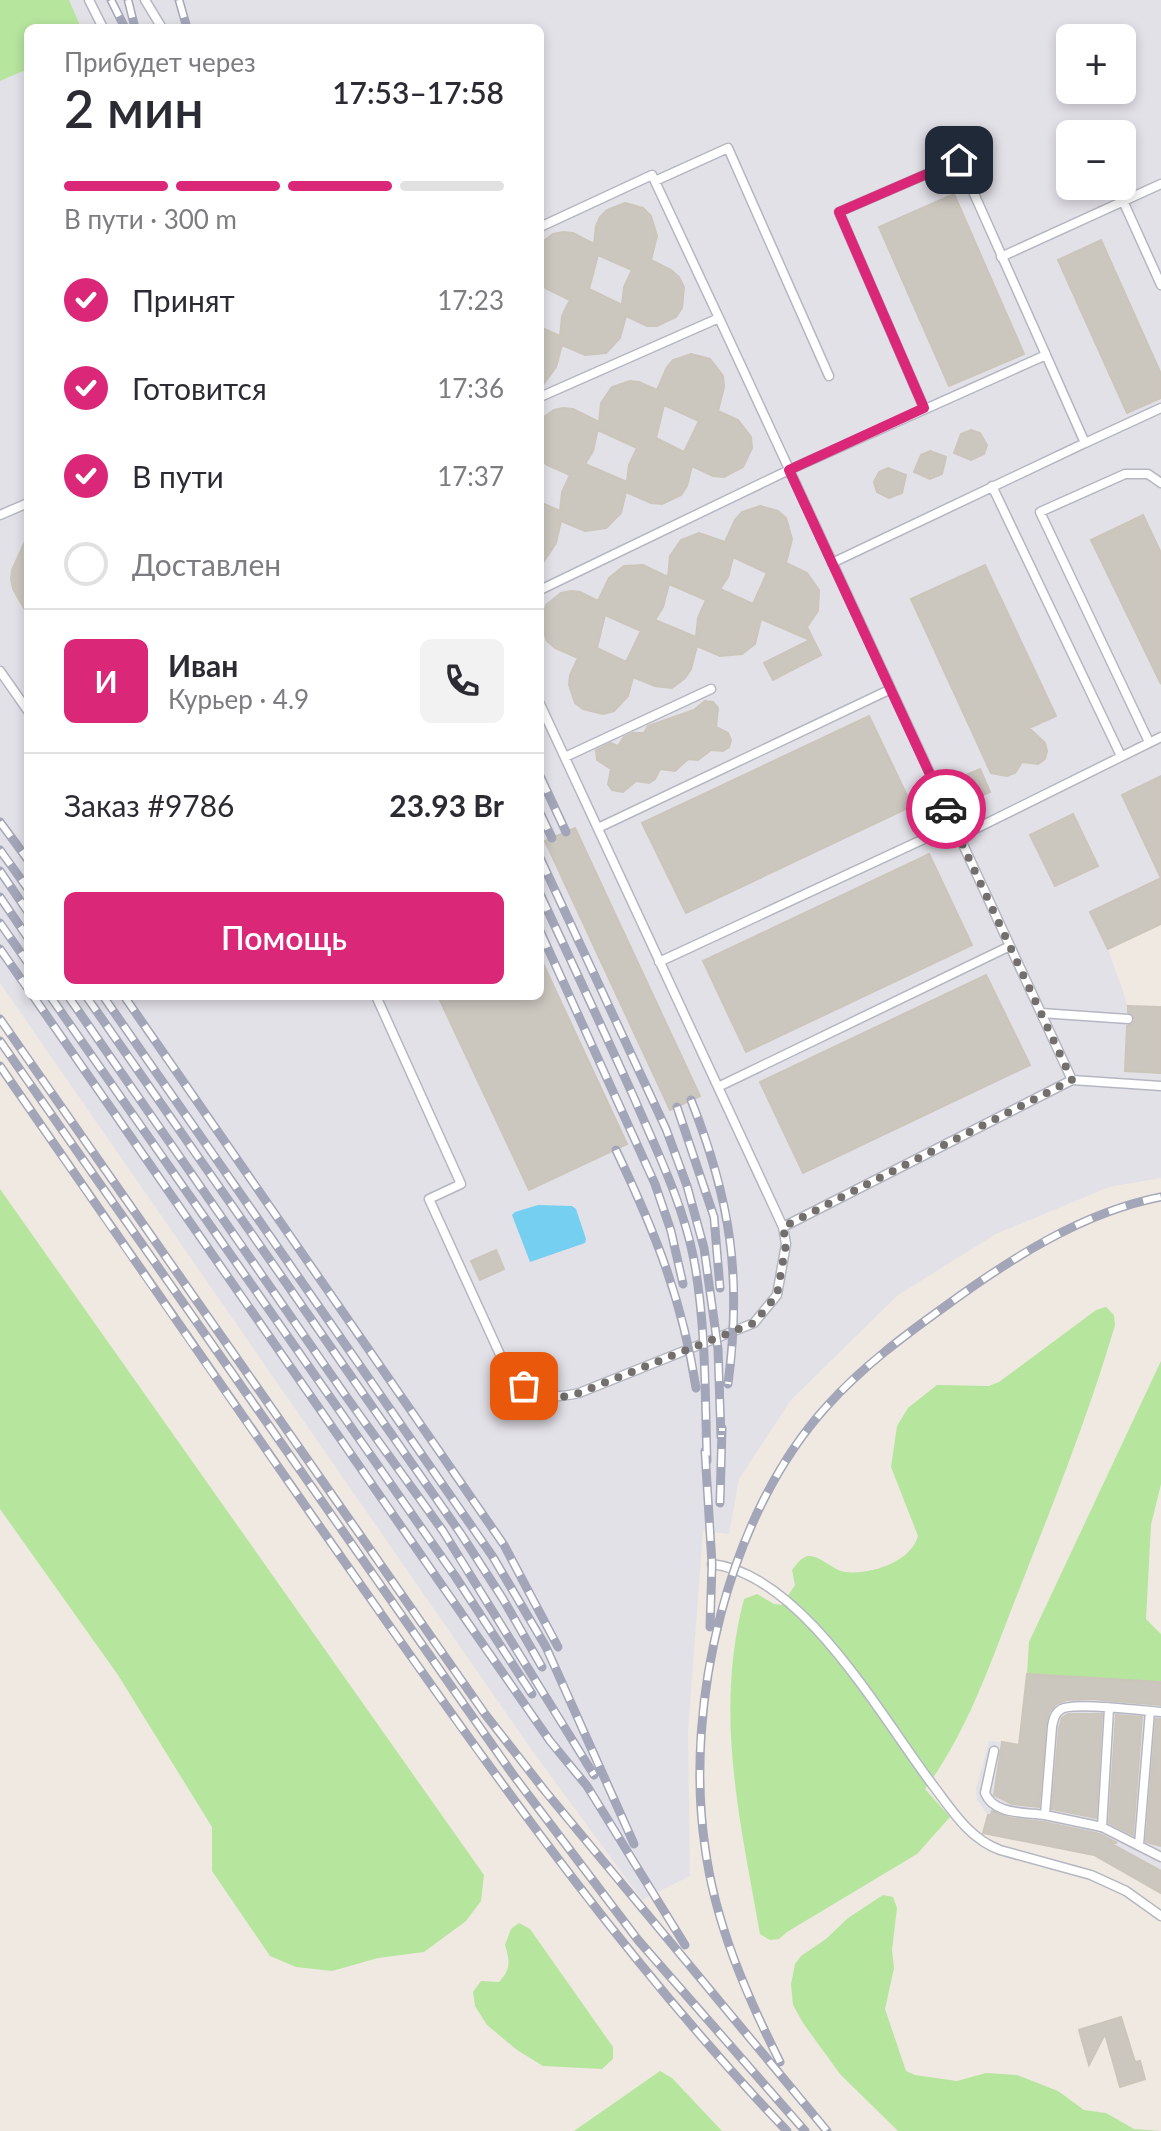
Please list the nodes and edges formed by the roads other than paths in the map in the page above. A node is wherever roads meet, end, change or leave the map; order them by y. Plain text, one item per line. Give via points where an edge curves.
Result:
1 (89, 0) edge
2 (145, 0) edge
3 (101, 24) edge
4 (160, 24) edge
5 (655, 181) junction
6 (1161, 184) edge
7 (1123, 201) junction
8 (544, 225) edge
9 (1001, 257) junction
10 (1161, 285) edge
11 (719, 318) junction
12 (1046, 355) junction
13 (829, 376) dead end
14 (544, 395) edge
15 (924, 408) junction
16 (1161, 408) edge
17 (1085, 443) junction
18 (789, 470) junction
19 (1161, 483) edge
20 (992, 486) junction
21 (24, 505) edge
22 (0, 515) edge
23 (832, 563) junction
24 (544, 588) edge
25 (0, 671) edge
26 (711, 689) dead end
27 (891, 689) junction
28 (24, 705) edge
29 (544, 712) edge
30 (1161, 737) edge
31 (1149, 742) junction
32 (1121, 756) junction
33 (565, 757) junction
34 (954, 825) junction
35 (598, 828) junction
36 (959, 837) junction
37 (1010, 946) junction
38 (659, 962) junction
39 (378, 1000) edge
40 (1041, 1013) junction
41 (1128, 1019) dead end
42 (1072, 1080) junction
43 (1161, 1086) edge
44 (718, 1087) junction
45 (783, 1227) junction
46 (712, 1564) dead end
47 (1109, 1709) junction
48 (1150, 1711) junction
49 (1161, 1712) edge
50 (994, 1751) dead end
51 (1045, 1815) junction
52 (1102, 1827) junction
53 (1139, 1845) junction
54 (1161, 1857) edge
55 (1161, 1916) edge

1 - 3 lane
2 - 4 lane
5 - 8 lane via 652,175
5 - 11 lane
5 - 13 lane via 728,148
6 - 7 lane
7 - 9 lane
7 - 10 lane
9 - 12 lane
9 - 15 lane via 959,160 839,212
11 - 14 lane
11 - 18 lane
12 - 15 lane
12 - 17 lane
15 - 18 lane
16 - 17 lane
17 - 20 lane
18 - 23 lane
18 - 24 lane
19 - 31 lane via 1148,474 1125,474 1040,512
20 - 23 lane
20 - 32 lane
21 - 22 lane
23 - 27 lane
25 - 28 lane
26 - 33 lane
27 - 34 lane
27 - 35 lane
29 - 33 lane
30 - 31 lane
31 - 32 lane
32 - 36 lane
33 - 35 lane
34 - 36 lane
34 - 38 lane
35 - 38 lane
36 - 37 lane
37 - 40 lane
37 - 44 lane
38 - 44 lane
39 - 45 lane via 461,1184 429,1199 508,1372 524,1386 554,1399 579,1393 754,1323 777,1295 786,1244
40 - 41 lane
40 - 42 lane
42 - 43 lane
42 - 45 lane
44 - 45 lane
46 - 55 lane via 734,1569 785,1597 835,1650 974,1836 1000,1850 1091,1875
47 - 48 lane
47 - 51 lane via 1067,1706 1054,1717
47 - 52 lane
48 - 49 lane
48 - 53 lane
50 - 51 lane via 985,1793 990,1803
51 - 52 lane
52 - 53 lane
53 - 54 lane

